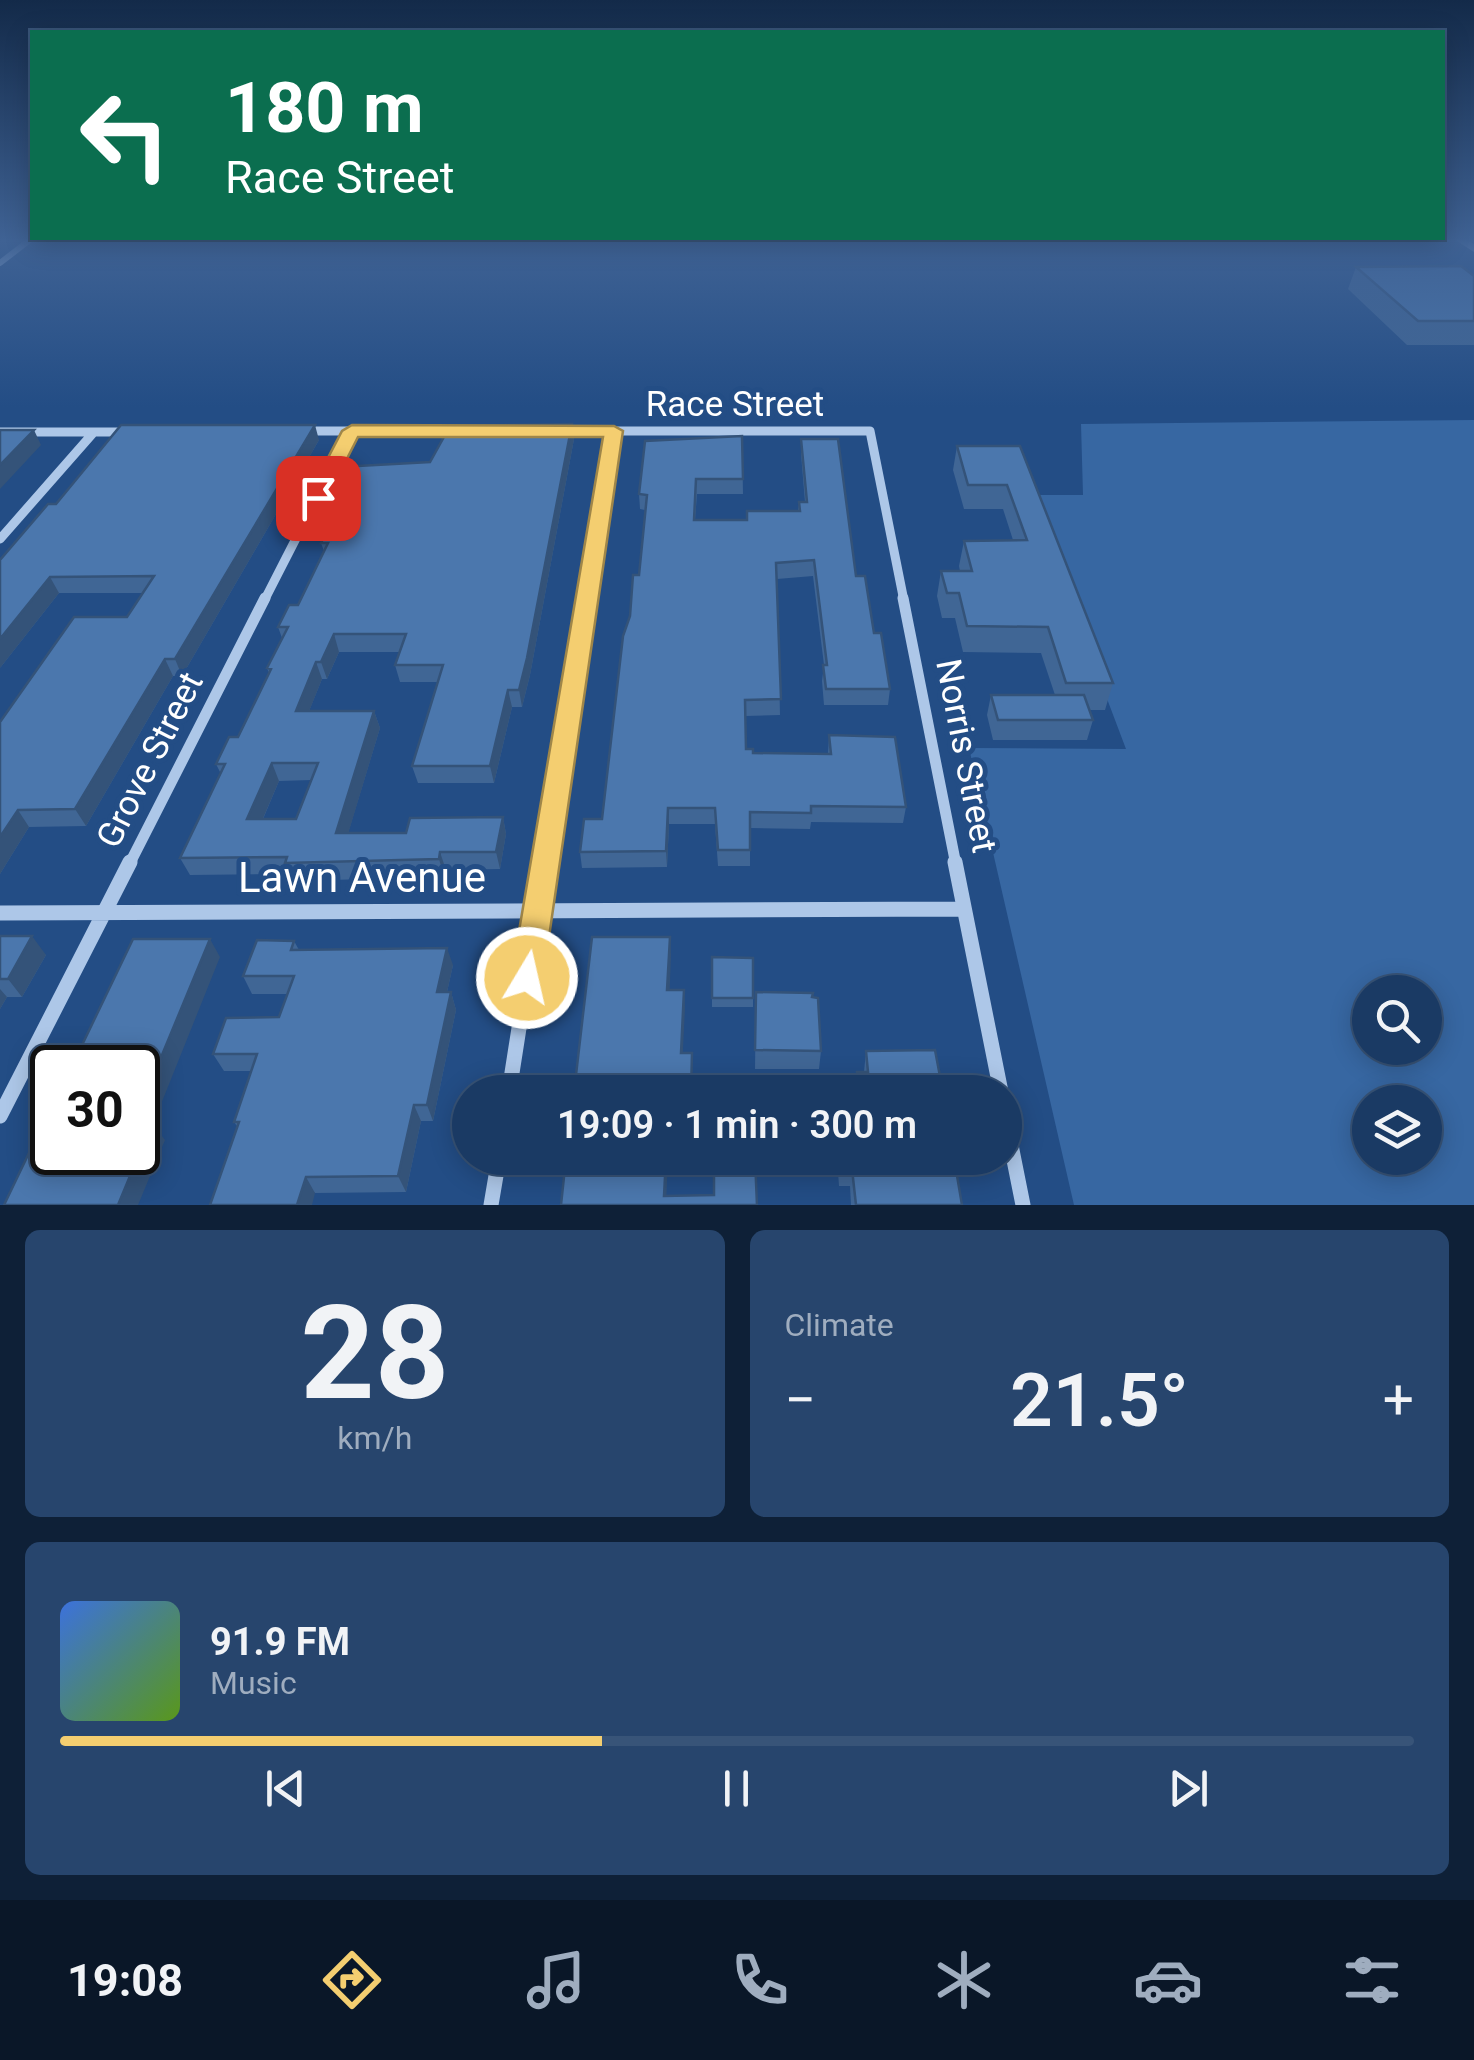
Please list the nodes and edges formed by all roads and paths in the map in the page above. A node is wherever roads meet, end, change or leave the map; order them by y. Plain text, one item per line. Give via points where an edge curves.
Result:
1 (292, 431) edge
2 (352, 431) junction
3 (469, 431) edge
4 (548, 431) edge
5 (614, 431) junction
6 (0, 432) edge
7 (94, 432) junction
8 (134, 432) edge
9 (870, 432) joint
10 (0, 539) edge
11 (964, 909) junction
12 (538, 911) junction
13 (0, 913) edge
14 (105, 913) junction
15 (512, 1075) edge
16 (997, 1075) edge
17 (0, 1116) edge
18 (496, 1175) edge
19 (1017, 1175) edge
20 (491, 1205) edge
21 (1023, 1205) edge

1 - 2 street
2 - 3 street
2 - 14 street, Grove Street
4 - 5 street, Race Street
5 - 9 street, Race Street
5 - 12 street
6 - 7 street
7 - 8 street
7 - 10 street
9 - 11 street, Norris Street
11 - 12 street, Lawn Avenue
11 - 16 street, Norris Street
12 - 14 street, Lawn Avenue
12 - 15 street
13 - 14 street, Lawn Avenue
14 - 17 street, Grove Street
18 - 20 street
19 - 21 street

